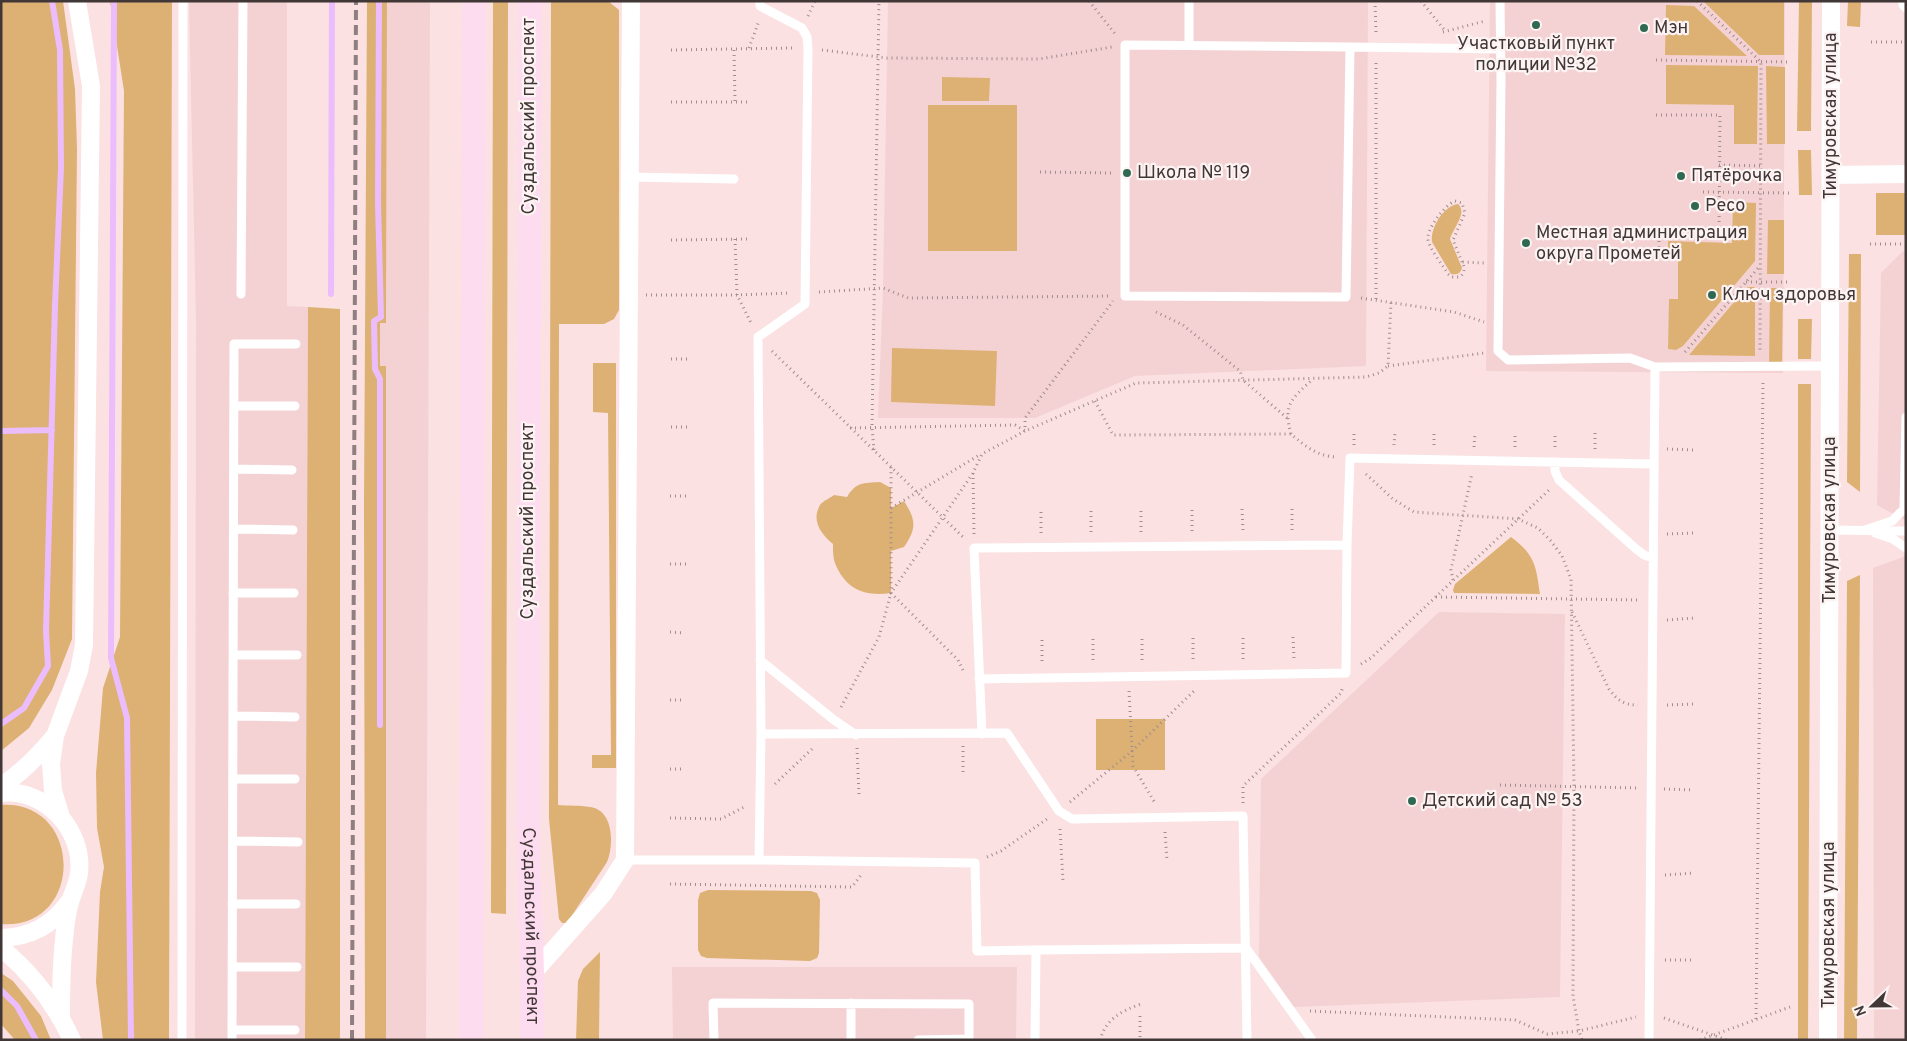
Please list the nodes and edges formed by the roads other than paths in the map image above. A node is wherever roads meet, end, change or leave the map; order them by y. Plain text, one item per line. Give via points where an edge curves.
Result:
1 (78, 1) edge
2 (183, 1) edge
3 (243, 1) edge
4 (474, 1) edge
5 (530, 1) edge
6 (631, 1) edge
7 (760, 1) edge
8 (1190, 1) edge
9 (1500, 1) edge
10 (1831, 1) edge
11 (1903, 1) edge
12 (1906, 8) edge
13 (1188, 45) junction
14 (1350, 47) junction
15 (1501, 49) junction
16 (1906, 174) edge
17 (1830, 175) junction
18 (629, 177) junction
19 (734, 179) dead end
20 (241, 294) dead end
21 (296, 344) dead end
22 (1830, 366) junction
23 (1655, 367) junction
24 (234, 406) junction
25 (294, 406) dead end
26 (1906, 417) edge
27 (1555, 462) junction
28 (1654, 464) junction
29 (234, 469) junction
30 (292, 470) dead end
31 (1905, 509) edge
32 (234, 529) junction
33 (293, 530) dead end
34 (1830, 530) junction
35 (1865, 530) junction
36 (1906, 531) edge
37 (1347, 545) junction
38 (1906, 548) edge
39 (1653, 558) junction
40 (233, 593) junction
41 (294, 593) dead end
42 (233, 655) junction
43 (297, 655) dead end
44 (760, 660) junction
45 (979, 679) junction
46 (233, 716) junction
47 (295, 717) dead end
48 (761, 734) junction
49 (982, 734) junction
50 (856, 735) junction
51 (55, 736) junction
52 (233, 778) junction
53 (295, 779) dead end
54 (1, 786) edge
55 (1, 793) edge
56 (61, 817) junction
57 (233, 841) junction
58 (298, 842) dead end
59 (625, 860) junction
60 (759, 860) junction
61 (71, 900) junction
62 (232, 904) junction
63 (296, 904) dead end
64 (1, 938) edge
65 (1, 948) edge
66 (1246, 948) junction
67 (1036, 950) junction
68 (232, 967) junction
69 (297, 967) dead end
70 (532, 974) junction
71 (851, 1003) junction
72 (61, 1017) junction
73 (232, 1030) junction
74 (296, 1030) dead end
75 (72, 1040) edge
76 (182, 1040) edge
77 (232, 1040) edge
78 (471, 1040) edge
79 (532, 1040) edge
80 (714, 1040) edge
81 (851, 1040) edge
82 (918, 1040) edge
83 (969, 1040) edge
84 (1035, 1040) edge
85 (1247, 1040) edge
86 (1312, 1040) edge
87 (1650, 1040) edge
88 (1828, 1040) edge

1 - 51 street via 91,86 84,645 79,670
2 - 76 lane
3 - 20 lane
4 - 78 main road
5 - 70 main road, Суздальский проспект via 528,827
6 - 18 street
7 - 44 lane via 760,6 802,28 808,48 805,304 758,338
8 - 13 lane
9 - 15 lane
10 - 17 street, Тимуровская улица
11 - 12 lane
13 - 14 lane
13 - 14 lane via 1125,44 1125,296 1346,297
14 - 15 lane
15 - 23 lane via 1498,351 1508,360 1630,358
16 - 17 street
17 - 22 street, Тимуровская улица
18 - 19 lane
18 - 59 street
21 - 24 lane via 234,344
22 - 23 lane
22 - 34 street, Тимуровская улица
23 - 28 lane
24 - 25 lane
24 - 29 lane
26 - 31 lane
27 - 28 lane
27 - 37 lane via 1350,458
27 - 39 lane via 1559,480 1635,548
28 - 39 lane
29 - 30 lane
29 - 32 lane
31 - 35 lane via 1892,521
32 - 33 lane
32 - 40 lane
34 - 35 lane
34 - 88 street, Тимуровская улица
35 - 36 lane
35 - 38 lane via 1893,539
37 - 45 lane via 1346,672
37 - 45 lane via 974,548
39 - 87 lane
40 - 41 lane
40 - 42 lane
42 - 43 lane
42 - 46 lane
44 - 48 lane
44 - 50 lane
45 - 49 lane
46 - 47 lane
46 - 52 lane
48 - 50 lane
48 - 60 lane
49 - 50 lane
49 - 66 lane via 1007,734 1059,811 1072,818 1243,816
51 - 54 street via 36,759
51 - 56 street via 51,764 53,791
52 - 53 lane
52 - 57 lane
55 - 56 street via 35,798
56 - 61 street via 76,843 79,857 79,872
57 - 58 lane
57 - 62 lane
59 - 60 lane
59 - 70 street via 603,894
60 - 67 lane via 975,862 977,951
61 - 64 street via 49,924 18,937
61 - 72 street via 64,938
62 - 63 lane
62 - 68 lane
65 - 72 street via 40,986
66 - 67 lane
66 - 85 lane
66 - 86 lane
67 - 84 lane
68 - 69 lane
68 - 73 lane
70 - 79 main road, Суздальский проспект
71 - 80 lane via 713,1003
71 - 81 lane
71 - 83 lane via 970,1004
72 - 75 street
73 - 74 lane
73 - 77 lane
82 - 83 lane

